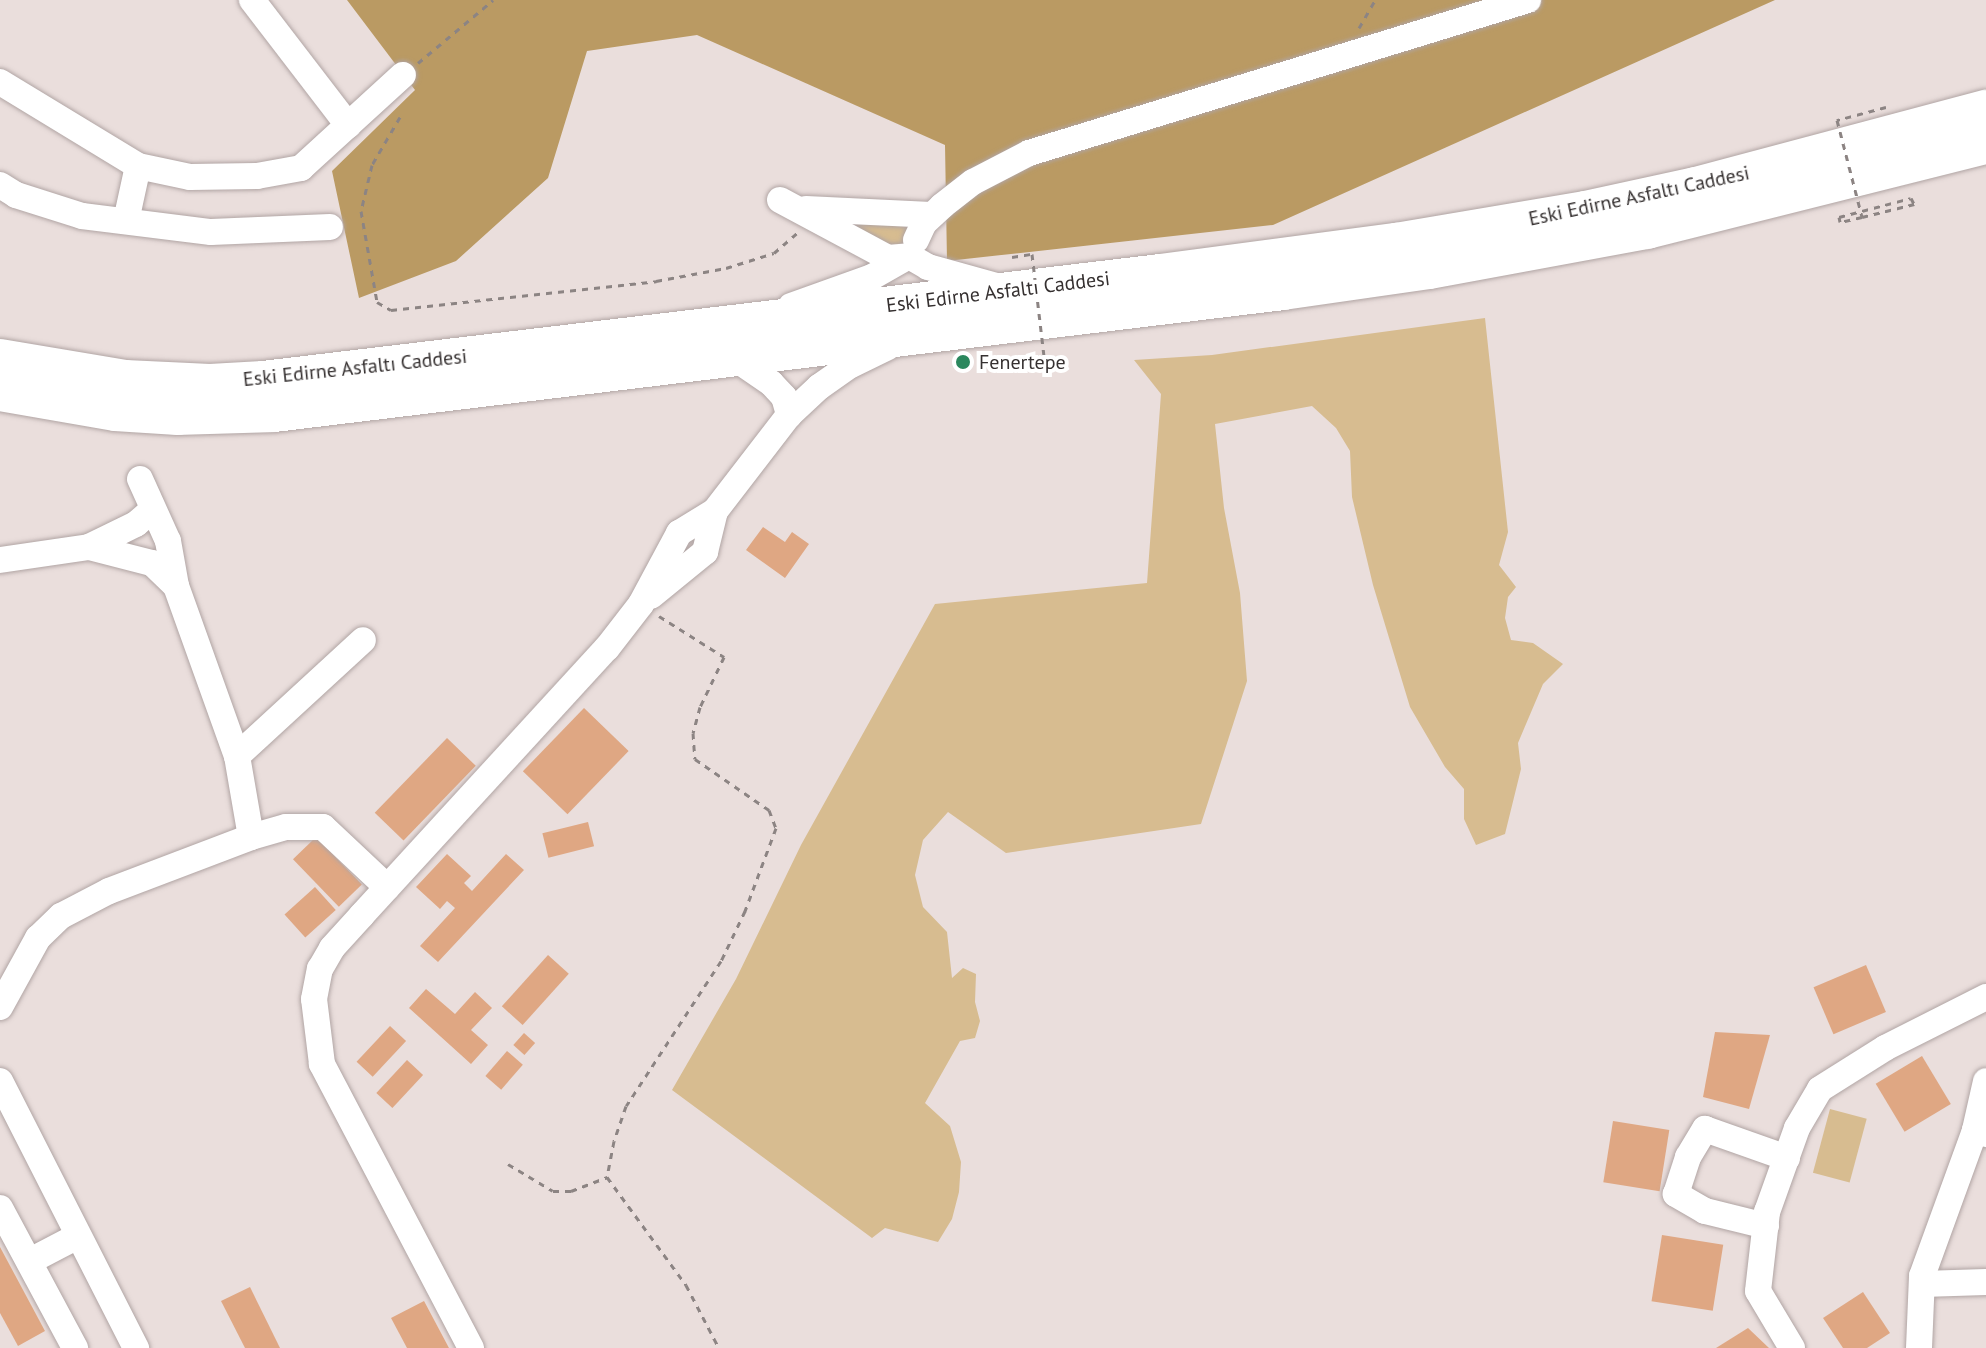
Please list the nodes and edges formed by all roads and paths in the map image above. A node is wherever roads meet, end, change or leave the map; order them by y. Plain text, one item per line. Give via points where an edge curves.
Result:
1 (252, 0) edge
2 (493, 0) edge
3 (1528, 0) edge
4 (403, 75) joint
5 (0, 82) edge
6 (1886, 107) dead end
7 (1986, 109) edge
8 (400, 117) dead end
9 (348, 125) junction
10 (1986, 145) edge
11 (138, 166) junction
12 (0, 185) edge
13 (798, 208) junction
14 (931, 215) junction
15 (1862, 217) junction
16 (126, 221) junction
17 (330, 227) dead end
18 (912, 248) junction
19 (1012, 273) junction
20 (750, 322) junction
21 (922, 334) junction
22 (733, 357) junction
23 (0, 358) edge
24 (1024, 358) dead end
25 (0, 392) edge
26 (789, 415) junction
27 (140, 479) dead end
28 (152, 510) junction
29 (89, 547) junction
30 (0, 560) edge
31 (176, 586) junction
32 (641, 604) junction
33 (363, 640) dead end
34 (237, 756) junction
35 (251, 837) junction
36 (387, 887) junction
37 (1986, 997) edge
38 (0, 1007) edge
39 (0, 1081) edge
40 (1986, 1081) edge
41 (1980, 1132) edge
42 (1787, 1158) junction
43 (508, 1164) dead end
44 (607, 1177) junction
45 (0, 1208) edge
46 (1766, 1226) junction
47 (78, 1236) junction
48 (30, 1261) junction
49 (1986, 1282) edge
50 (1922, 1284) junction
51 (75, 1348) edge
52 (136, 1348) edge
53 (471, 1348) edge
54 (719, 1348) edge
55 (1792, 1348) edge
56 (1920, 1348) edge

1 - 9 street
2 - 4 path
3 - 14 street via 1029,153 973,182
4 - 9 street
5 - 11 street
6 - 15 path, bridge via 1837,120
7 - 19 highway, Eski Edirne Asfaltı Caddesi via 1696,186 1555,216 1396,242
8 - 13 path via 372,165 361,211 377,302 391,310 640,283 726,268 774,253 792,238
9 - 11 street via 301,168 257,176 190,177
10 - 21 highway, Eski Edirne Asfaltı Caddesi via 1690,221 1567,246 1283,291
11 - 16 street
12 - 16 street via 82,216
13 - 14 street
13 - 18 street via 888,258
14 - 18 street
15 - 15 path, bridge via 1914,204 1911,198 1839,217 1840,222
16 - 17 street via 211,232
18 - 19 street via 951,275
18 - 20 street via 872,277
19 - 20 highway, Eski Edirne Asfaltı Caddesi
19 - 24 path, bridge via 1032,254 1044,356
20 - 23 highway, Eski Edirne Asfaltı Caddesi via 210,383 90,376
21 - 22 highway, Eski Edirne Asfaltı Caddesi
21 - 26 street via 851,365
22 - 25 highway, Eski Edirne Asfaltı Caddesi via 274,413 115,412
22 - 26 street via 771,383 784,397
26 - 32 street via 715,511 679,533
27 - 28 street
28 - 29 street
28 - 31 street via 168,541
29 - 30 street
29 - 31 street via 152,563
31 - 34 street
32 - 36 street via 607,648
32 - 44 path via 724,657 700,707 693,733 695,759 769,810 776,828 721,961 626,1106
33 - 34 street
34 - 35 street
35 - 36 street via 305,825 323,827
35 - 38 street via 109,891 61,916 38,938
36 - 53 street via 320,969 314,999 318,1050
37 - 42 street via 1885,1048 1820,1089
39 - 47 street
40 - 41 street
41 - 50 street
42 - 46 street
42 - 46 street via 1705,1129 1688,1157 1676,1194 1705,1211
43 - 44 path via 553,1191 571,1191
44 - 54 path via 686,1285
45 - 48 street
46 - 55 street via 1758,1291
47 - 48 street
47 - 52 street
48 - 51 street
49 - 50 street
50 - 56 street

